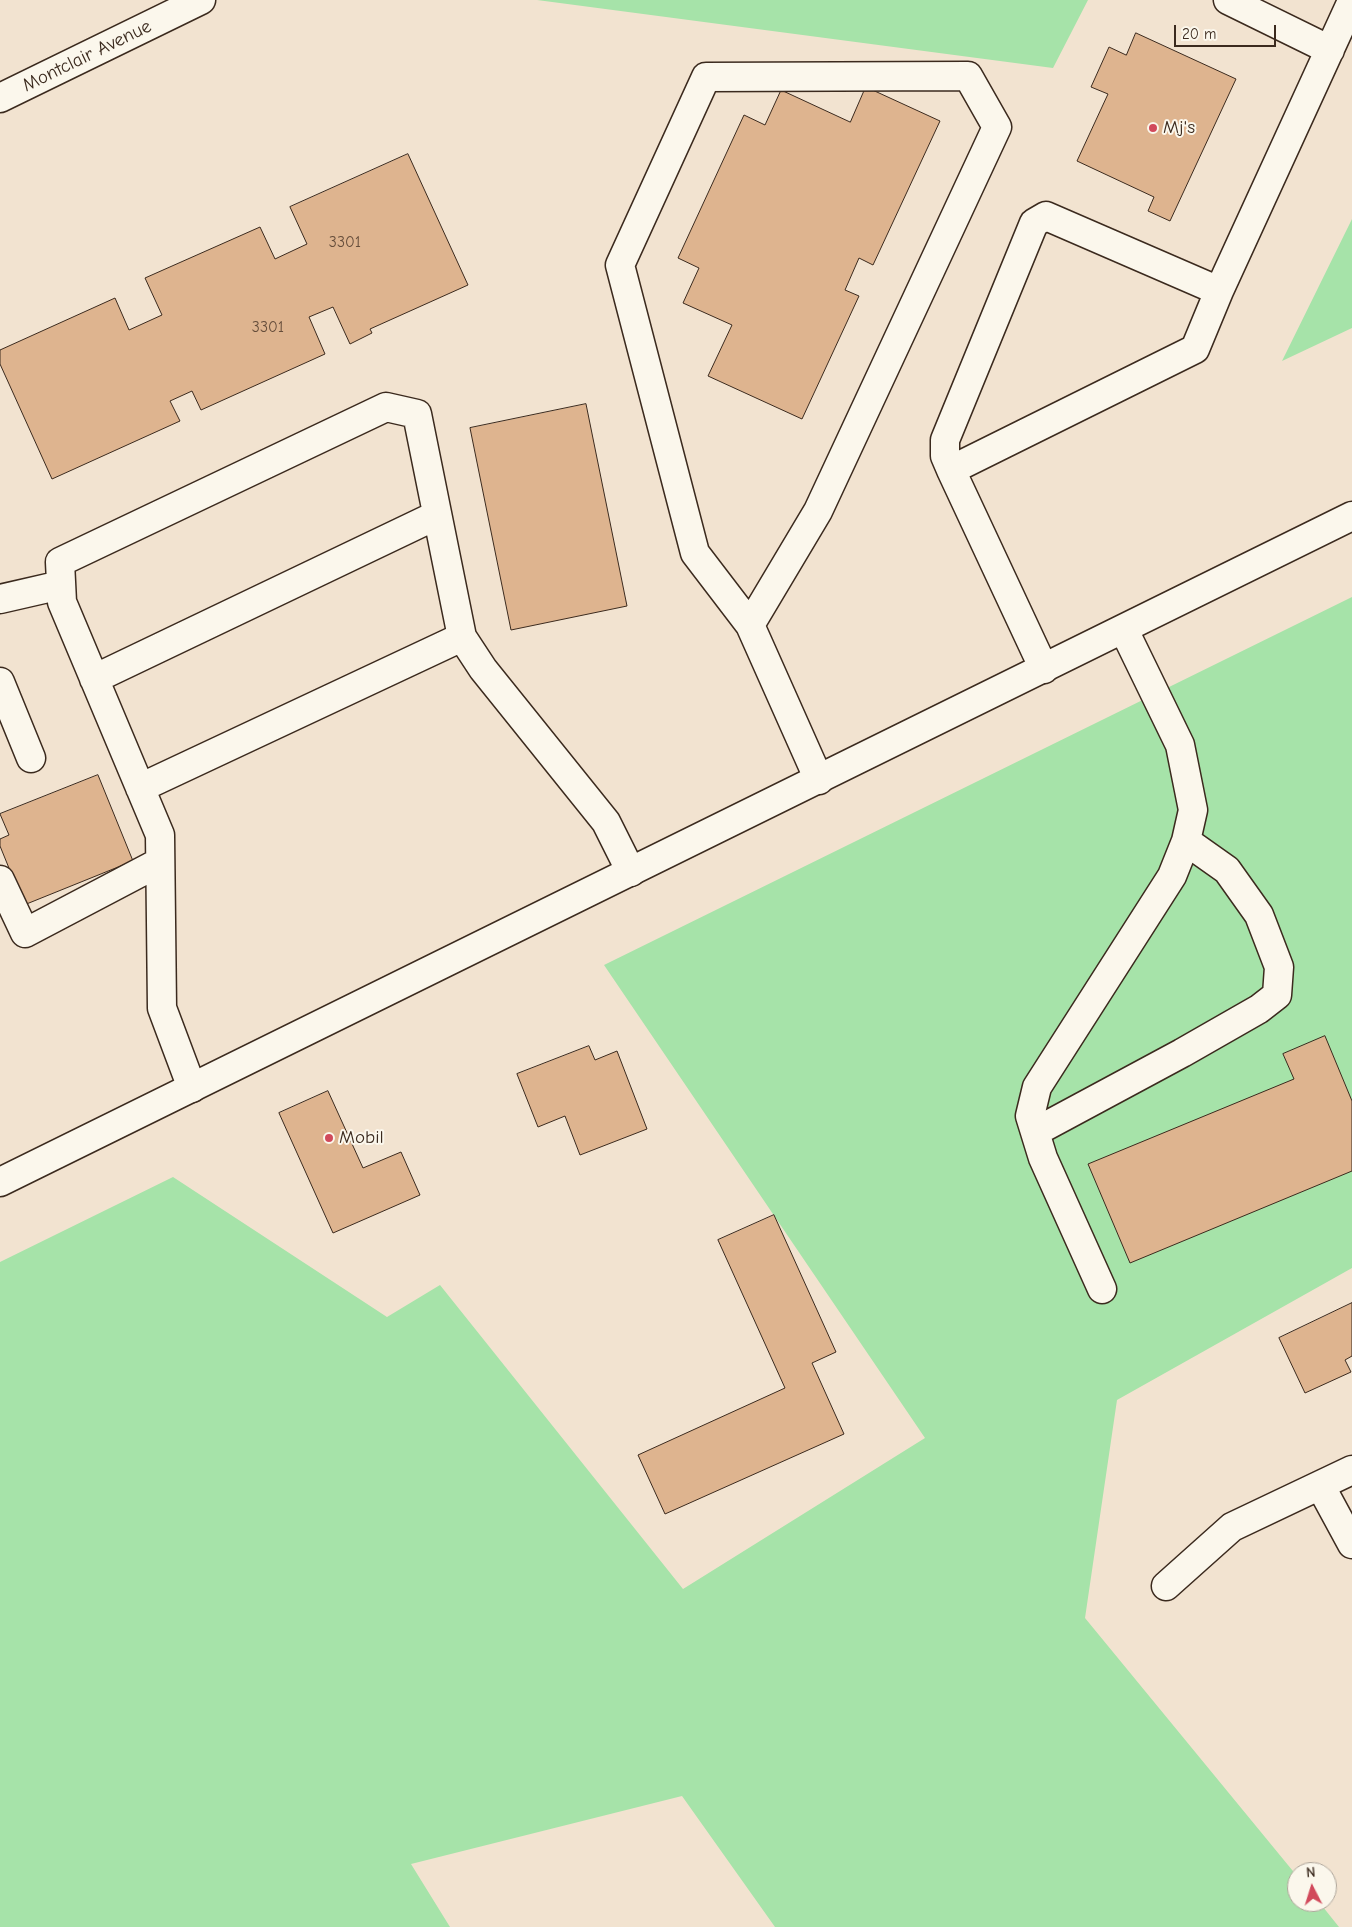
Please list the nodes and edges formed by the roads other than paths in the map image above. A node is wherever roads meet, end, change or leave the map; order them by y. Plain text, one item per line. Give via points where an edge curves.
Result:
1 (201, 0) edge
2 (1228, 0) edge
3 (1352, 1) edge
4 (1330, 50) junction
5 (0, 98) edge
6 (1219, 291) junction
7 (951, 470) junction
8 (437, 515) junction
9 (1352, 516) edge
10 (61, 585) junction
11 (0, 598) edge
12 (750, 625) junction
13 (1124, 630) junction
14 (462, 637) junction
15 (1044, 669) junction
16 (94, 679) junction
17 (0, 682) edge
18 (31, 758) dead end
19 (819, 780) junction
20 (140, 788) junction
21 (1186, 842) junction
22 (160, 862) junction
23 (631, 872) junction
24 (0, 880) edge
25 (192, 1088) junction
26 (1035, 1132) junction
27 (0, 1182) edge
28 (1102, 1289) dead end
29 (1352, 1470) edge
30 (1320, 1485) junction
31 (1352, 1544) edge
32 (1166, 1586) dead end

1 - 5 main road, Montclair Avenue
2 - 4 main road
3 - 4 main road
4 - 6 main road
6 - 7 main road via 1195,348
6 - 7 main road via 1046,216 1034,223 946,440 945,456
7 - 15 main road
8 - 10 main road via 417,414 386,407 60,562
8 - 14 main road
8 - 16 main road
9 - 13 main road
10 - 11 main road
10 - 16 main road via 62,602
12 - 12 main road via 818,511 997,127 968,76 706,77 620,265 694,553
12 - 19 main road
13 - 15 main road
13 - 21 main road via 1180,745 1193,810
14 - 20 main road
14 - 23 main road via 483,669 606,822
15 - 19 main road
16 - 20 main road
17 - 18 main road
19 - 23 main road
20 - 22 main road via 160,835
21 - 26 main road via 1172,876 1036,1087 1030,1116
21 - 26 main road via 1227,870 1259,915 1279,967 1277,995 1259,1009 1182,1053
22 - 24 main road via 25,933
22 - 25 main road via 162,1008
23 - 25 main road
25 - 27 main road
26 - 28 main road via 1043,1158
29 - 30 main road
30 - 31 main road
30 - 32 main road via 1232,1527

